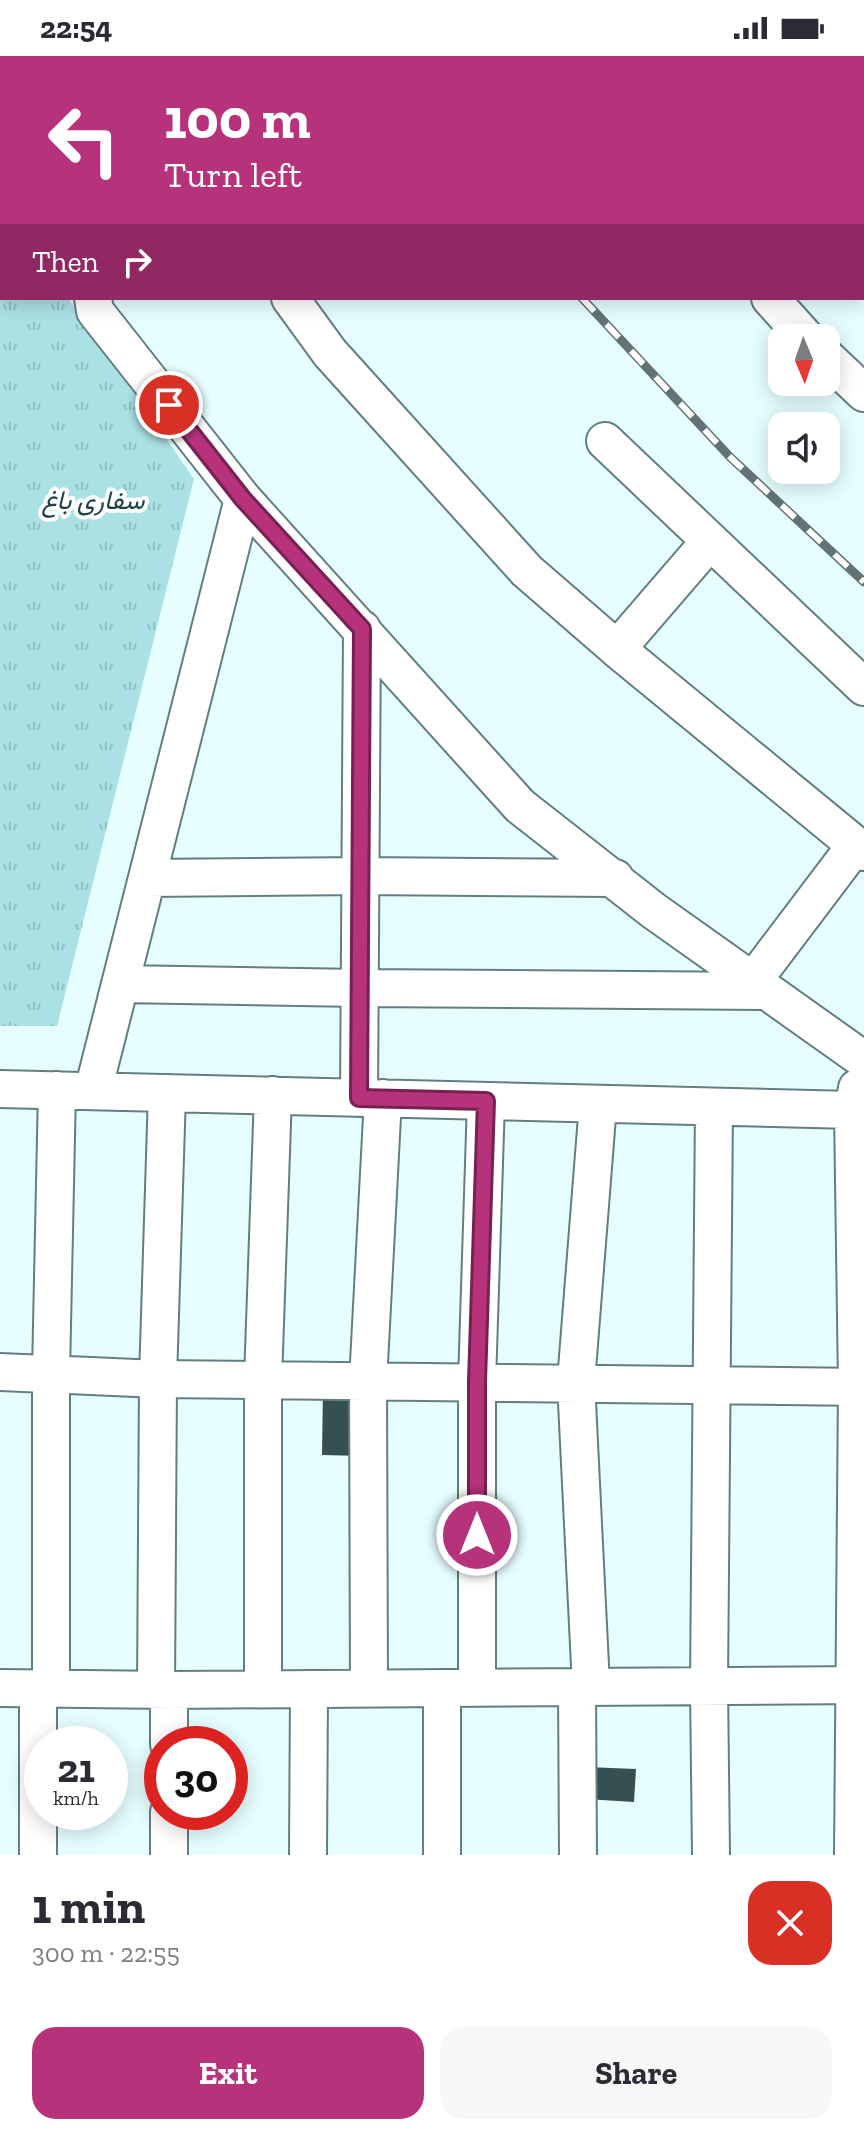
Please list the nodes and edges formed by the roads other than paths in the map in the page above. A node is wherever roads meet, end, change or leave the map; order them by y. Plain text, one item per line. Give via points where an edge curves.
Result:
1 (93, 300) edge
2 (291, 300) edge
3 (772, 300) edge
4 (793, 324) edge
5 (840, 370) edge
6 (864, 393) edge
7 (605, 441) dead end
8 (243, 499) junction
9 (710, 541) junction
10 (362, 629) junction
11 (617, 649) junction
12 (864, 687) edge
13 (860, 849) edge
14 (361, 876) junction
15 (147, 878) junction
16 (615, 878) junction
17 (120, 984) junction
18 (760, 986) junction
19 (360, 988) junction
20 (863, 1060) edge
21 (0, 1089) edge
22 (57, 1090) junction
23 (93, 1091) junction
24 (167, 1093) junction
25 (273, 1095) junction
26 (371, 1098) junction
27 (486, 1101) junction
28 (598, 1104) junction
29 (714, 1107) junction
30 (853, 1110) junction
31 (0, 1372) edge
32 (51, 1373) junction
33 (158, 1379) junction
34 (263, 1380) junction
35 (368, 1382) junction
36 (477, 1382) junction
37 (576, 1382) junction
38 (712, 1386) junction
39 (861, 1386) edge
40 (860, 1531) edge
41 (859, 1684) edge
42 (709, 1686) junction
43 (584, 1687) junction
44 (0, 1688) edge
45 (369, 1688) junction
46 (460, 1688) junction
47 (44, 1689) junction
48 (263, 1689) junction
49 (309, 1689) junction
50 (162, 1690) junction
51 (167, 1726) edge
52 (169, 1830) edge
53 (38, 1855) edge
54 (169, 1855) edge
55 (308, 1855) edge
56 (442, 1855) edge
57 (578, 1855) edge
58 (711, 1855) edge
59 (853, 1855) edge

1 - 8 street via 95,311
2 - 11 street via 330,353 527,571
3 - 4 street
5 - 6 street
7 - 9 street
8 - 10 street
8 - 15 street
9 - 11 street
9 - 12 street
10 - 14 street
10 - 16 street via 520,806
11 - 13 street
13 - 18 street
14 - 15 street
14 - 16 street
14 - 19 street
15 - 17 street
16 - 18 street
17 - 19 street
17 - 23 street
18 - 19 street
18 - 20 street
19 - 26 street
20 - 30 street
21 - 22 street
22 - 23 street
22 - 32 street
23 - 24 street
24 - 25 street
24 - 33 street
25 - 26 street
25 - 34 street
26 - 27 street
26 - 35 street
27 - 28 street
27 - 36 street
28 - 29 street
28 - 37 street
29 - 30 street
29 - 38 street
30 - 39 street
31 - 32 street
32 - 33 street
32 - 47 street
33 - 34 street
33 - 50 street
34 - 35 street
34 - 48 street
35 - 36 street
35 - 45 street
36 - 37 street
36 - 46 street
37 - 38 street
37 - 43 street
38 - 39 street
38 - 42 street
39 - 40 street
40 - 41 street
41 - 42 street
41 - 59 street
42 - 43 street
42 - 58 street
43 - 46 street
43 - 57 street
44 - 47 street
45 - 46 street
45 - 49 street
46 - 56 street
47 - 50 street
47 - 53 street
48 - 49 street
48 - 50 street
49 - 55 street
50 - 51 street
52 - 54 street

